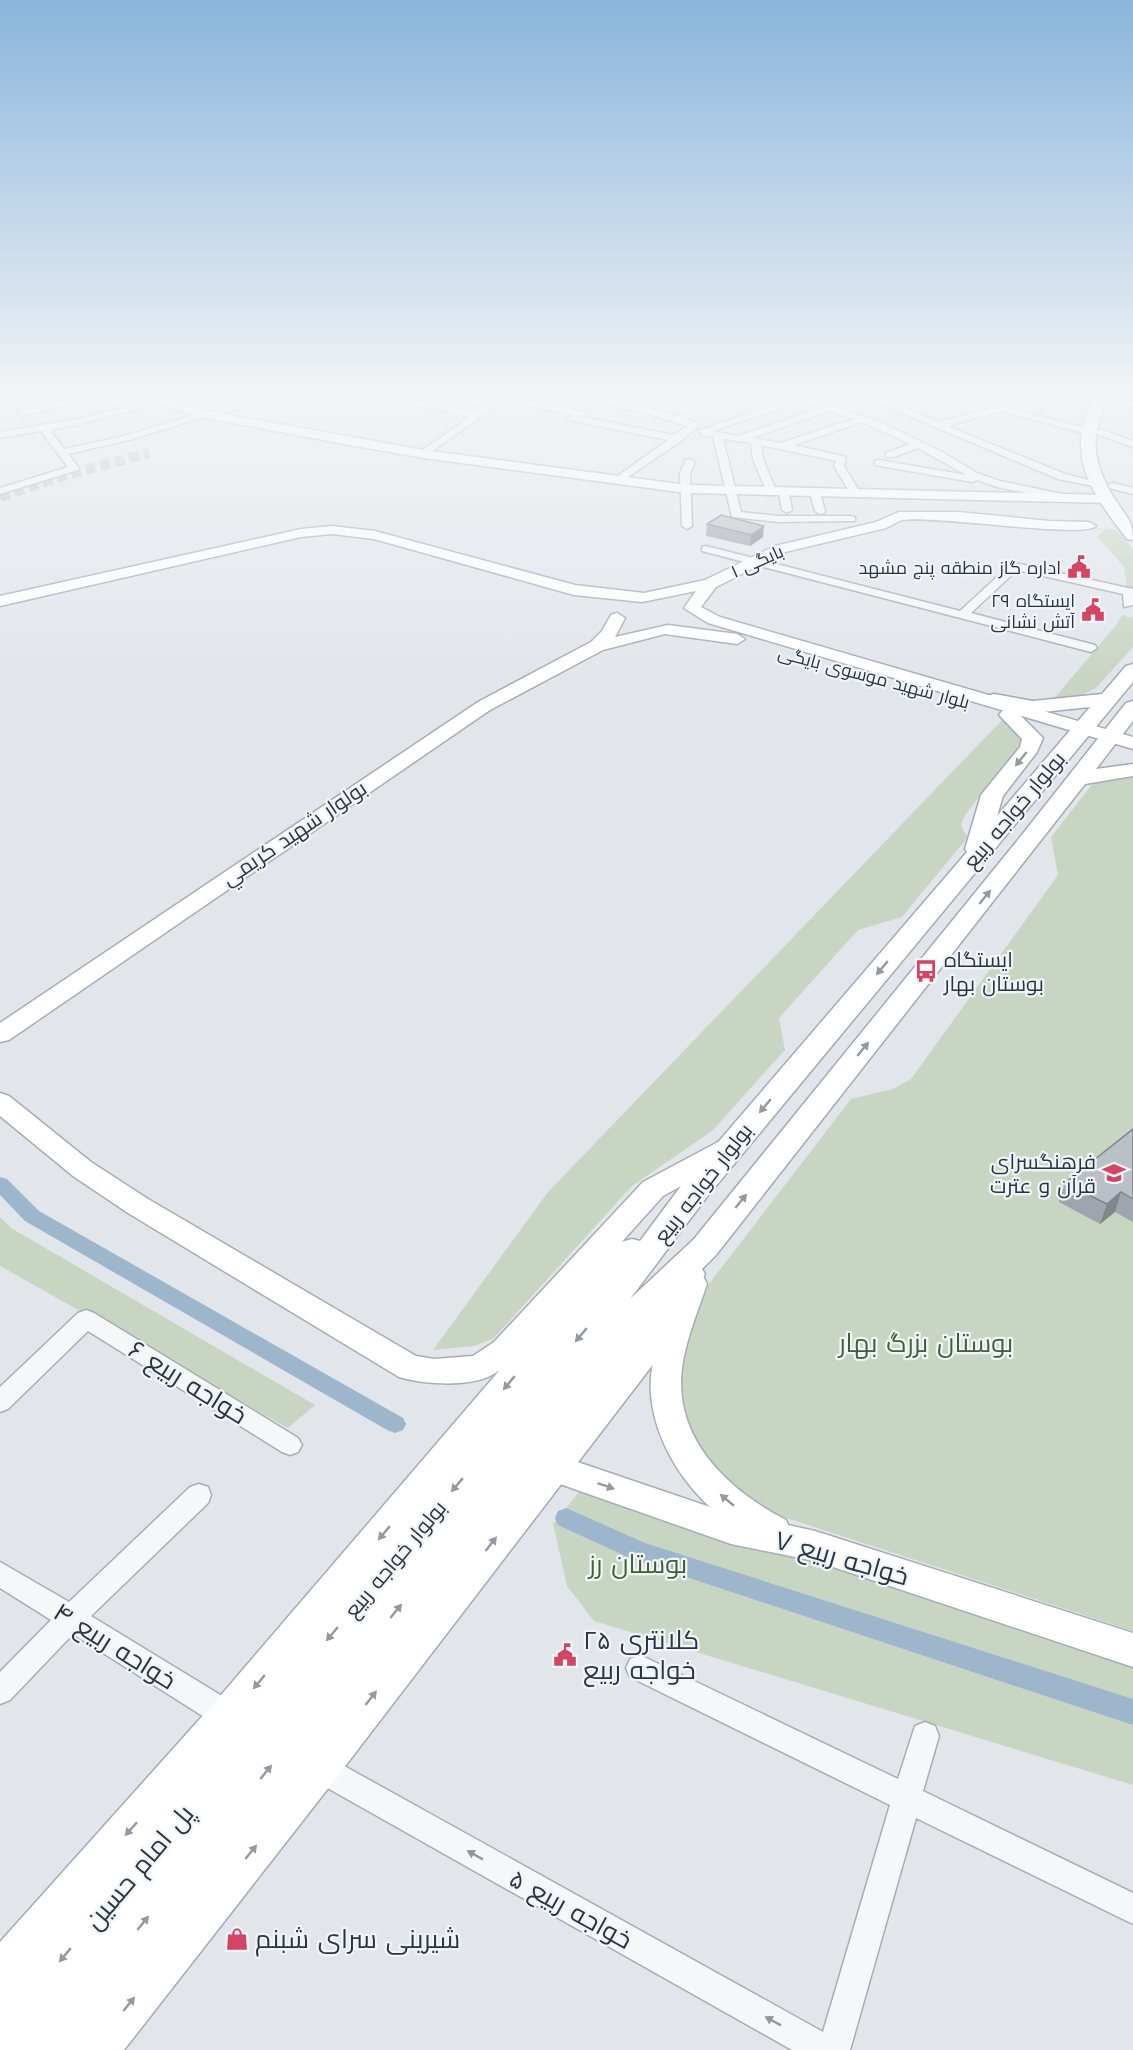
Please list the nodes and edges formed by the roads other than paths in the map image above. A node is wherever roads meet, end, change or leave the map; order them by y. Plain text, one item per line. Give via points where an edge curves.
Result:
1 (677, 488) edge
2 (730, 488) edge
3 (775, 488) edge
4 (852, 488) edge
5 (1015, 488) edge
6 (1098, 488) edge
7 (687, 489) junction
8 (1106, 490) junction
9 (1133, 491) edge
10 (731, 492) junction
11 (778, 493) junction
12 (815, 493) junction
13 (856, 494) junction
14 (1075, 500) junction
15 (787, 510) dead end
16 (820, 511) dead end
17 (1133, 512) edge
18 (851, 519) dead end
19 (687, 526) dead end
20 (1089, 526) dead end
21 (1133, 535) edge
22 (706, 549) dead end
23 (752, 561) junction
24 (710, 584) junction
25 (574, 590) junction
26 (646, 597) junction
27 (0, 603) edge
28 (1128, 604) dead end
29 (692, 608) junction
30 (962, 615) junction
31 (616, 616) junction
32 (664, 630) junction
33 (597, 646) junction
34 (1091, 648) dead end
35 (1133, 670) edge
36 (1108, 699) junction
37 (1002, 707) junction
38 (1133, 707) edge
39 (1081, 732) junction
40 (1108, 740) junction
41 (1133, 743) edge
42 (1133, 753) edge
43 (1133, 770) edge
44 (1079, 778) junction
45 (974, 858) junction
46 (0, 1034) edge
47 (0, 1102) edge
48 (732, 1146) junction
49 (695, 1190) junction
50 (705, 1247) junction
51 (0, 1402) edge
52 (290, 1445) dead end
53 (551, 1467) junction
54 (199, 1495) dead end
55 (815, 1546) junction
56 (0, 1575) edge
57 (71, 1618) junction
58 (1133, 1650) edge
59 (640, 1668) dead end
60 (0, 1691) edge
61 (292, 1711) junction
62 (230, 1717) junction
63 (925, 1736) dead end
64 (318, 1767) junction
65 (908, 1800) junction
66 (1133, 1909) edge
67 (0, 1977) edge
68 (0, 2034) edge
69 (40, 2050) edge
70 (93, 2050) edge
71 (824, 2050) edge
72 (834, 2050) edge

1 - 7 street
2 - 10 street
3 - 11 street
4 - 13 street
5 - 14 street
6 - 8 street
7 - 10 street
7 - 19 street
8 - 9 street
8 - 14 street
8 - 17 main road
8 - 21 main road
10 - 11 street
10 - 18 street via 736,515
11 - 12 street
11 - 15 street
12 - 13 street
12 - 16 street
13 - 14 street
20 - 23 street, بایگی ۱ via 958,516 899,516 881,525 780,549
22 - 23 street
23 - 24 street, بایگی ۱
23 - 30 street
24 - 26 street
24 - 29 street
25 - 26 street
25 - 27 street via 375,535 332,530 290,536
25 - 31 street
26 - 29 street, بلوار شهید موسوی بایگی via 675,599
26 - 31 street via 621,603 615,610
28 - 30 street via 1129,592 1015,566
29 - 32 street via 692,620
29 - 37 street, بلوار شهید موسوی بایگی via 745,630
30 - 34 street
31 - 32 street, بلوار شهید موسوی بایگی via 633,628
31 - 33 street, بولوار شهيد كريمي via 609,633
32 - 33 street, بولوار شهيد كريمي
32 - 37 street, بلوار شهید موسوی بایگی via 735,639
33 - 46 street, بولوار شهيد كريمي via 465,719
35 - 36 main road, بولوار خواجه ربیع
36 - 37 main road via 1058,706
36 - 39 main road, بولوار خواجه ربیع
37 - 39 street, بلوار شهید موسوی بایگی
37 -> 45 main road via 1033,738 1030,748 992,795
38 - 40 main road, بولوار خواجه ربیع
39 - 40 street, بلوار شهید موسوی بایگی
39 - 45 main road, بولوار خواجه ربیع
40 - 41 street
40 - 42 street
40 - 44 main road, بولوار خواجه ربیع
43 - 44 main road
50 -> 44 main road, بولوار خواجه ربیع
45 -> 48 main road, بولوار خواجه ربیع
47 - 48 street via 82,1168 138,1206 410,1368 434,1371 478,1368 505,1351 653,1189
48 - 49 main road, بولوار خواجه ربیع
49 -> 61 main road, بولوار خواجه ربیع
49 -> 62 main road via 571,1310
50 - 53 main road via 652,1340
55 -> 50 street via 769,1528 728,1502 696,1469 676,1433 667,1395 669,1360
61 -> 50 main road, بولوار خواجه ربیع via 628,1322
51 - 52 street, خواجه ربیع ۶ via 86,1319
53 -> 55 street, خواجه ربیع ۷ via 731,1529
64 -> 53 main road
54 - 57 street
55 - 58 street, خواجه ربیع ۷
56 - 57 street, خواجه ربیع ۴
57 - 60 street
57 - 62 street, خواجه ربیع ۴
59 - 65 street
61 -> 68 main road, پل امام حسین
69 -> 61 main road, پل امام حسین
62 -> 67 main road
63 - 65 street
70 -> 64 main road
71 -> 64 street, خواجه ربیع ۵
65 - 66 street
65 - 72 street

